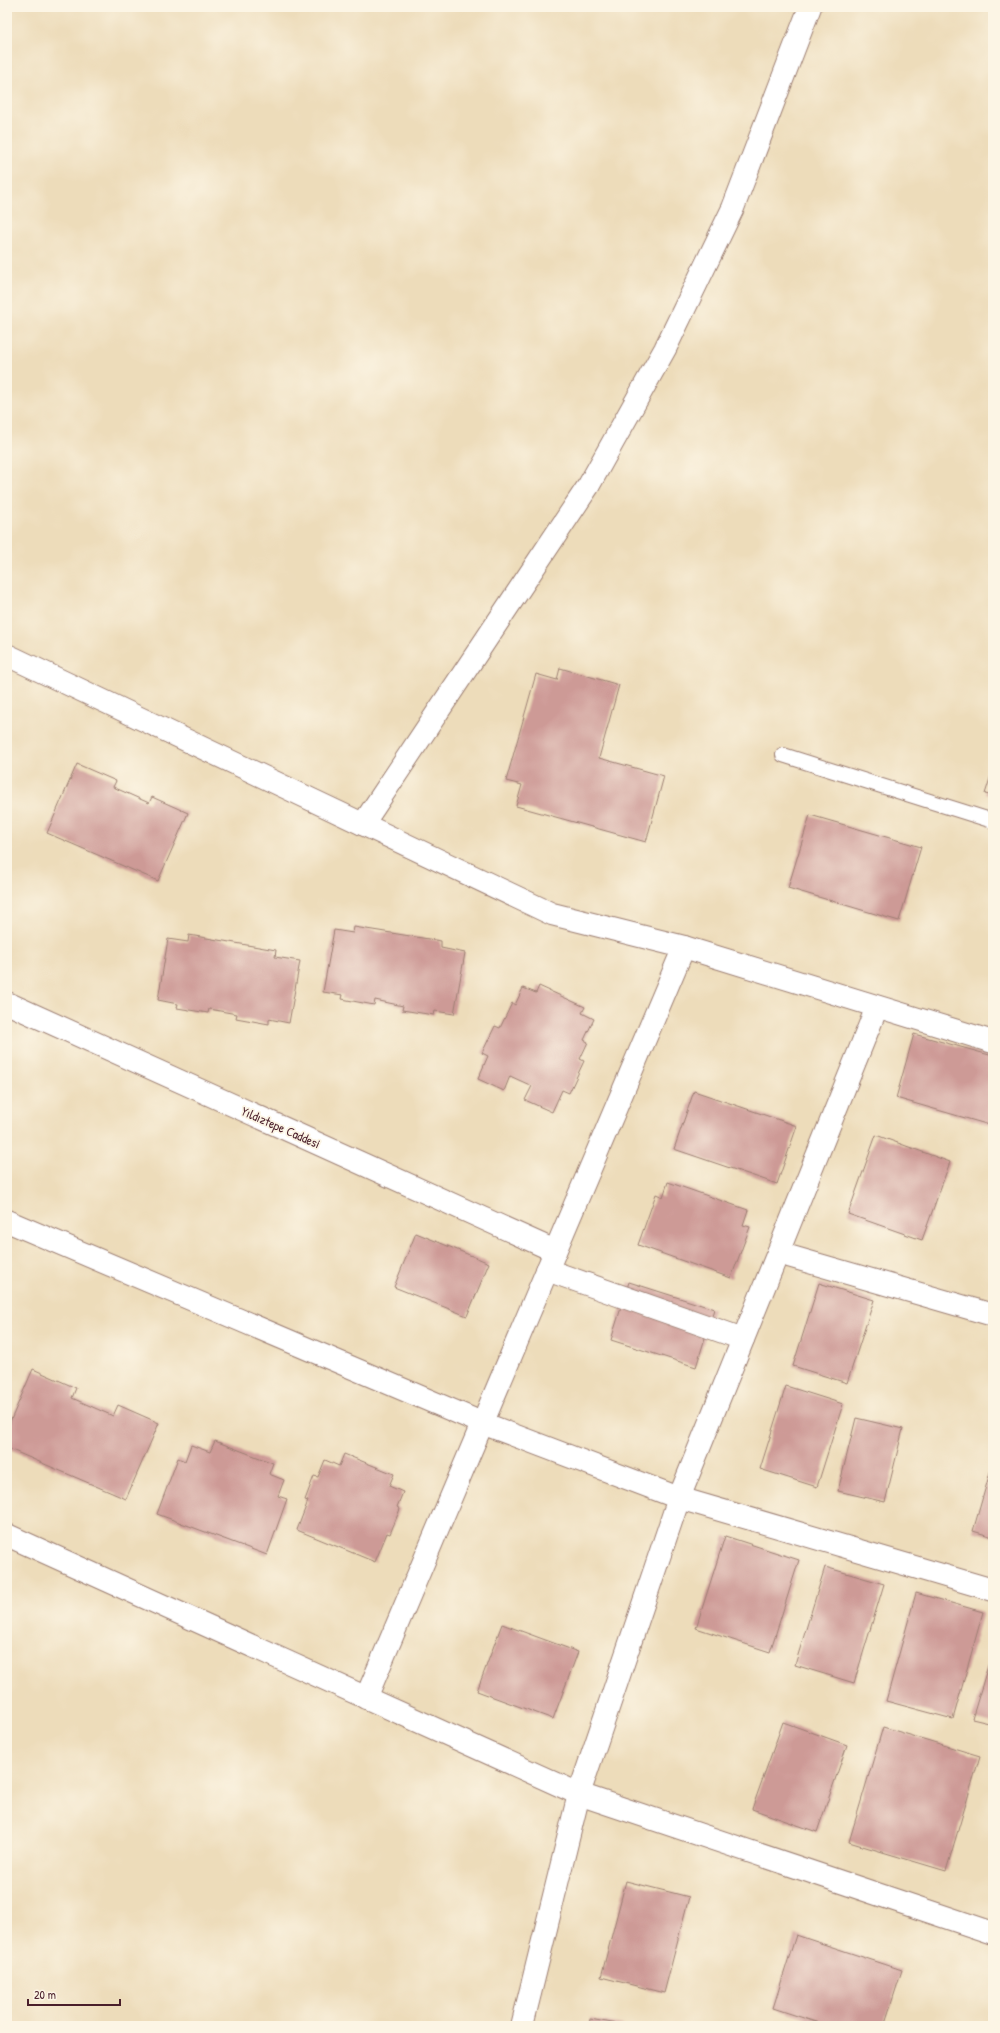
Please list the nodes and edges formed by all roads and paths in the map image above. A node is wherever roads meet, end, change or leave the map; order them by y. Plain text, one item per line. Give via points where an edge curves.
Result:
1 (810, 7) edge
2 (7, 655) edge
3 (783, 754) dead end
4 (993, 821) edge
5 (364, 824) junction
6 (684, 947) junction
7 (7, 1003) edge
8 (878, 1007) junction
9 (993, 1042) edge
10 (7, 1221) edge
11 (778, 1253) junction
12 (551, 1261) junction
13 (993, 1315) edge
14 (743, 1339) junction
15 (482, 1423) junction
16 (679, 1498) junction
17 (7, 1535) edge
18 (993, 1590) edge
19 (366, 1698) junction
20 (579, 1794) junction
21 (993, 1933) edge
22 (522, 2026) edge

1 - 5 street via 733,208 665,349 589,485
2 - 5 street
3 - 4 lane
5 - 6 street via 552,914
6 - 8 street
6 - 12 street
7 - 12 street, Yıldıztepe Caddesi
8 - 9 street
8 - 11 street
10 - 15 street
11 - 13 street
11 - 14 street
12 - 14 street, Yıldıztepe Caddesi
12 - 15 street
14 - 16 street
15 - 16 street
15 - 19 street
16 - 18 street
16 - 20 street
17 - 19 street
19 - 20 street
20 - 21 street
20 - 22 street

